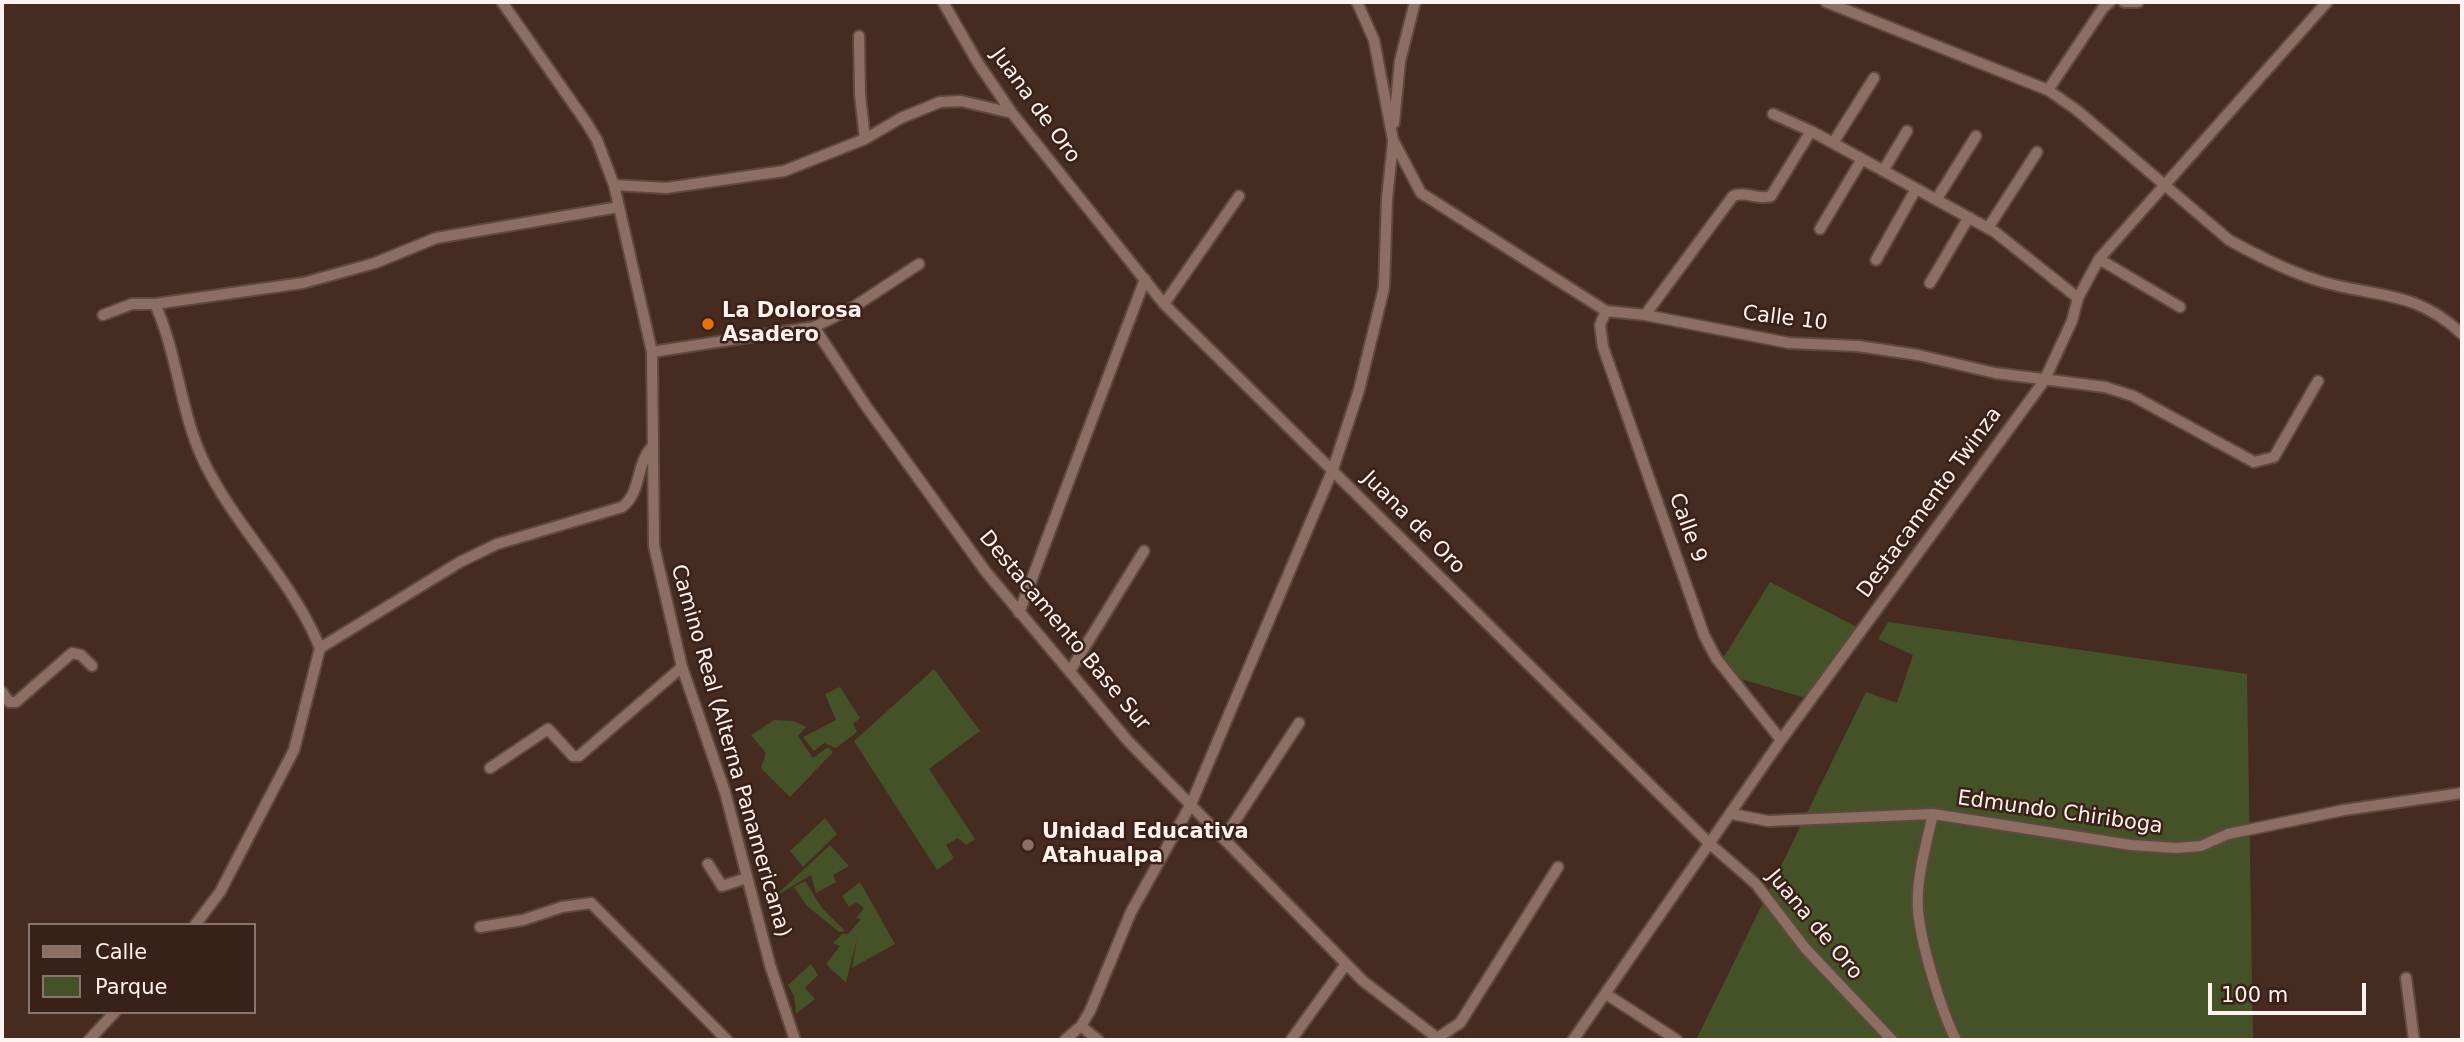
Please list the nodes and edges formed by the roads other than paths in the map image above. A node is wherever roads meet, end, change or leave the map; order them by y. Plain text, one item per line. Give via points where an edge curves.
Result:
1 (502, 2) edge
2 (943, 2) edge
3 (1357, 2) edge
4 (1415, 2) edge
5 (1826, 2) edge
6 (2110, 2) edge
7 (2124, 2) edge
8 (2138, 2) edge
9 (2327, 2) edge
10 (859, 36) dead end
11 (1874, 78) dead end
12 (2048, 90) junction
13 (1012, 113) junction
14 (1773, 114) dead end
15 (1811, 131) junction
16 (1907, 131) dead end
17 (1976, 136) dead end
18 (865, 139) junction
19 (1394, 140) junction
20 (1833, 144) junction
21 (2037, 152) dead end
22 (1862, 159) junction
23 (1883, 171) junction
24 (2163, 184) junction
25 (614, 185) junction
26 (1916, 189) junction
27 (1239, 196) dead end
28 (1936, 200) junction
29 (619, 207) junction
30 (1969, 217) junction
31 (1988, 228) junction
32 (1820, 229) dead end
33 (1876, 260) dead end
34 (2099, 260) junction
35 (919, 264) dead end
36 (1145, 279) junction
37 (1930, 283) dead end
38 (2078, 298) junction
39 (155, 304) junction
40 (1164, 304) junction
41 (2180, 307) dead end
42 (1606, 311) junction
43 (103, 315) dead end
44 (1645, 315) junction
45 (814, 327) junction
46 (2462, 334) edge
47 (652, 352) junction
48 (2045, 381) junction
49 (2318, 381) dead end
50 (652, 447) junction
51 (1333, 469) junction
52 (1144, 551) dead end
53 (1019, 613) junction
54 (320, 648) junction
55 (92, 666) dead end
56 (682, 667) junction
57 (1070, 671) junction
58 (2, 692) edge
59 (1299, 723) dead end
60 (1781, 740) junction
61 (490, 768) dead end
62 (2462, 793) edge
63 (1191, 804) junction
64 (1732, 814) junction
65 (1933, 814) junction
66 (1224, 838) junction
67 (1710, 844) junction
68 (708, 864) dead end
69 (1558, 867) dead end
70 (747, 878) junction
71 (196, 923) edge
72 (480, 927) dead end
73 (1346, 964) junction
74 (2406, 978) dead end
75 (1606, 994) junction
76 (113, 1014) edge
77 (1081, 1026) junction
78 (1438, 1039) edge
79 (89, 1040) edge
80 (727, 1040) edge
81 (795, 1040) edge
82 (1065, 1040) edge
83 (1098, 1040) edge
84 (1291, 1040) edge
85 (1573, 1040) edge
86 (1677, 1040) edge
87 (1892, 1040) edge
88 (1956, 1040) edge
89 (2414, 1040) edge

1 - 25 street, Camino Real (Alterna Panamericana) via 586,122
2 - 13 street, Juana de Oro
3 - 19 street, Calle 10 via 1374,40
4 - 19 street via 1400,61
5 - 12 street
6 - 12 street
7 - 8 street
9 - 24 street, Destacamento Twinza
10 - 18 street
11 - 20 street
12 - 24 street
13 - 18 street via 961,101 940,102
13 - 36 street, Juana de Oro
14 - 15 street
15 - 20 street
15 - 44 street via 1771,195 1762,199 1733,196
16 - 23 street
17 - 28 street
18 - 25 street via 784,171 666,188
19 - 42 street, Calle 10 via 1420,193
19 - 51 street via 1384,288 1359,390
20 - 22 street
21 - 31 street
22 - 23 street
22 - 32 street
23 - 26 street
24 - 34 street, Destacamento Twinza
24 - 46 street via 2229,240 2252,253 2322,281 2423,304
25 - 29 street, Camino Real (Alterna Panamericana)
26 - 28 street
26 - 33 street
27 - 40 street
28 - 30 street
29 - 39 street via 436,238 375,263 303,283
29 - 47 street, Camino Real (Alterna Panamericana)
30 - 31 street
30 - 37 street
31 - 38 street
34 - 38 street, Destacamento Twinza
34 - 41 street
35 - 45 street via 852,309
36 - 40 street, Juana de Oro
36 - 53 street
38 - 48 street, Destacamento Twinza
39 - 43 street via 132,304
39 - 54 street via 167,331 188,424 203,460 218,491 298,604
40 - 51 street, Juana de Oro
42 - 44 street, Calle 10
42 - 60 street, Calle 9 via 1600,325 1603,347 1704,635 1716,658
44 - 48 street, Calle 10 via 1789,343 1858,346
45 - 47 street
45 - 53 street, Destacamento Base Sur via 874,417
47 - 50 street, Camino Real (Alterna Panamericana)
48 - 49 street, Calle 10 via 2120,391 2254,462 2274,457
48 - 60 street, Destacamento Twinza
50 - 54 street via 643,460 631,500 622,507 497,544
50 - 56 street, Camino Real (Alterna Panamericana) via 654,546
51 - 63 street
51 - 67 street, Juana de Oro
52 - 57 street
53 - 57 street, Destacamento Base Sur
54 - 71 street via 294,750 219,892
55 - 58 street via 72,653 16,702 9,702
56 - 61 street via 579,756 573,757 548,729
56 - 70 street, Camino Real (Alterna Panamericana) via 725,792
57 - 63 street, Destacamento Base Sur via 1128,741
59 - 66 street
60 - 64 street, Destacamento Twinza
62 - 65 street, Edmundo Chiriboga via 2344,810 2228,834 2201,846 2176,848
63 - 66 street, Destacamento Base Sur
63 - 77 street via 1131,912
64 - 65 street, Edmundo Chiriboga via 1769,821
64 - 67 street, Destacamento Twinza
65 - 88 street via 1921,864 1918,910 1933,974
66 - 73 street, Destacamento Base Sur
67 - 75 street, Destacamento Twinza
67 - 87 street, Juana de Oro via 1756,884 1805,948
68 - 70 street via 722,886
69 - 78 street via 1460,1023
70 - 81 street, Camino Real (Alterna Panamericana)
72 - 80 street via 591,903
73 - 78 street, Destacamento Base Sur
73 - 84 street
74 - 89 street
75 - 85 street, Destacamento Twinza
75 - 86 street
76 - 79 street
77 - 82 street
77 - 83 street

